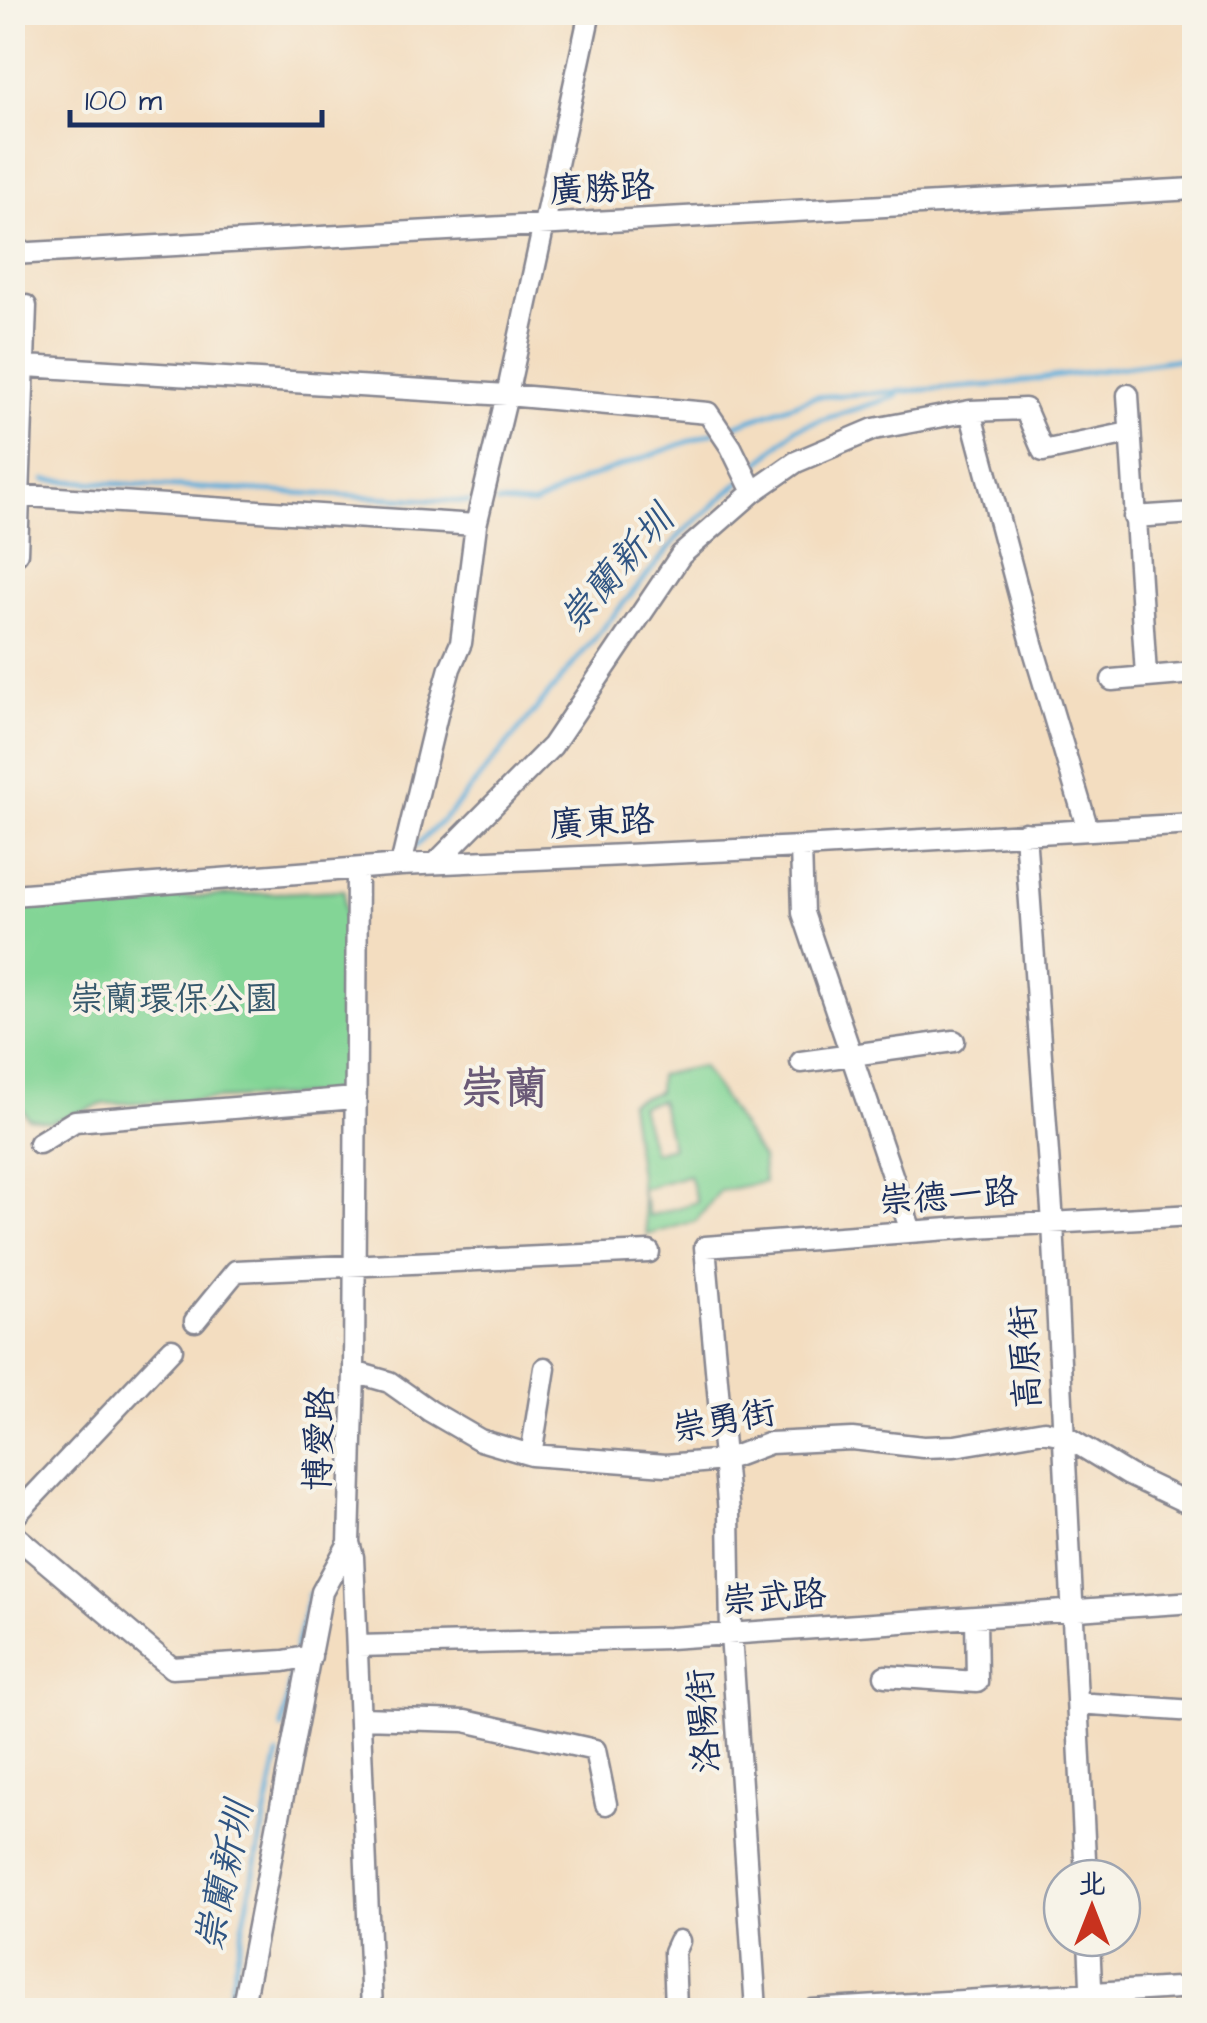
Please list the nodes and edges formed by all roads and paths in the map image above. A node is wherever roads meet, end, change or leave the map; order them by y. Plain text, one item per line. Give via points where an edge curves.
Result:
1 (590, 12) edge
2 (1194, 189) edge
3 (542, 225) junction
4 (12, 254) edge
5 (26, 306) dead end
6 (26, 366) junction
7 (508, 395) junction
8 (1128, 395) dead end
9 (970, 411) junction
10 (1130, 433) junction
11 (752, 492) junction
12 (16, 495) edge
13 (1194, 514) edge
14 (1134, 517) junction
15 (476, 525) junction
16 (17, 553) dead end
17 (1194, 673) edge
18 (1146, 676) junction
19 (1112, 680) dead end
20 (1194, 824) edge
21 (1088, 830) junction
22 (1025, 833) junction
23 (801, 847) junction
24 (436, 864) junction
25 (401, 865) junction
26 (357, 869) junction
27 (12, 896) edge
28 (954, 1041) dead end
29 (852, 1055) junction
30 (801, 1062) dead end
31 (355, 1098) junction
32 (39, 1143) dead end
33 (1194, 1215) edge
34 (1053, 1222) junction
35 (911, 1231) junction
36 (705, 1247) joint
37 (650, 1252) dead end
38 (355, 1268) junction
39 (195, 1321) dead end
40 (172, 1349) dead end
41 (545, 1368) dead end
42 (354, 1372) junction
43 (1062, 1435) junction
44 (531, 1455) junction
45 (726, 1460) junction
46 (1194, 1506) edge
47 (12, 1520) edge
48 (12, 1533) edge
49 (349, 1542) junction
50 (1194, 1602) edge
51 (1072, 1610) junction
52 (976, 1616) junction
53 (731, 1634) junction
54 (358, 1646) junction
55 (299, 1659) junction
56 (884, 1676) dead end
57 (1076, 1703) junction
58 (1194, 1712) edge
59 (361, 1718) junction
60 (606, 1804) dead end
61 (1085, 1858) edge
62 (679, 1941) dead end
63 (1090, 1958) edge
64 (1194, 1987) edge
65 (1092, 2002) edge
66 (242, 2010) edge
67 (372, 2010) edge
68 (676, 2010) edge
69 (756, 2010) edge
70 (812, 2010) edge

1 - 3 street
2 - 3 street, 廣勝路
3 - 4 street, 廣勝路
3 - 7 street
5 - 6 street
6 - 7 street
6 - 12 street
7 - 11 street via 708,413
7 - 15 street
8 - 10 street
9 - 10 street via 1025,409 1042,451
9 - 11 street via 841,440
9 - 21 street
10 - 14 street
11 - 24 street via 680,554 552,746
12 - 15 street
12 - 16 street
13 - 14 street
14 - 18 street
15 - 25 street via 461,643
17 - 18 street
18 - 19 street
20 - 21 street, 廣東路
21 - 22 street, 廣東路
22 - 23 street, 廣東路
22 - 34 street, 高原街
23 - 24 street, 廣東路
23 - 29 street via 804,913
24 - 25 street, 廣東路
25 - 26 street, 廣東路
26 - 27 street, 廣東路
26 - 31 street, 博愛路
28 - 29 street
29 - 30 street
29 - 35 street
31 - 32 street via 75,1121
31 - 38 street, 博愛路
33 - 34 street, 崇德一路
34 - 35 street, 崇德一路
34 - 43 street, 高原街
35 - 36 street, 崇德一路
36 - 45 street, 洛陽街
37 - 38 street
38 - 39 street via 236,1271
38 - 42 street, 博愛路
40 - 47 street
41 - 44 street
42 - 44 street, 崇勇街 via 389,1382 480,1440
42 - 49 street, 博愛路
43 - 45 street, 崇勇街 via 1028,1432 923,1447 852,1439 770,1443
43 - 46 street
43 - 51 street, 高原街
44 - 45 street, 崇勇街 via 666,1465
45 - 53 street, 洛陽街
48 - 55 street via 172,1668
49 - 54 street, 博愛路
49 - 55 street via 322,1592
50 - 51 street, 崇武路
51 - 52 street, 崇武路
51 - 57 street, 高原街
52 - 53 street, 崇武路
52 - 56 street via 976,1682
53 - 54 street, 崇武路
53 - 69 street, 洛陽街
54 - 59 street, 博愛路
55 - 66 street
57 - 58 street
57 - 61 street, 高原街
59 - 60 street via 465,1721 594,1750
59 - 67 street, 博愛路
62 - 68 street
63 - 65 street
64 - 65 street
65 - 70 street

